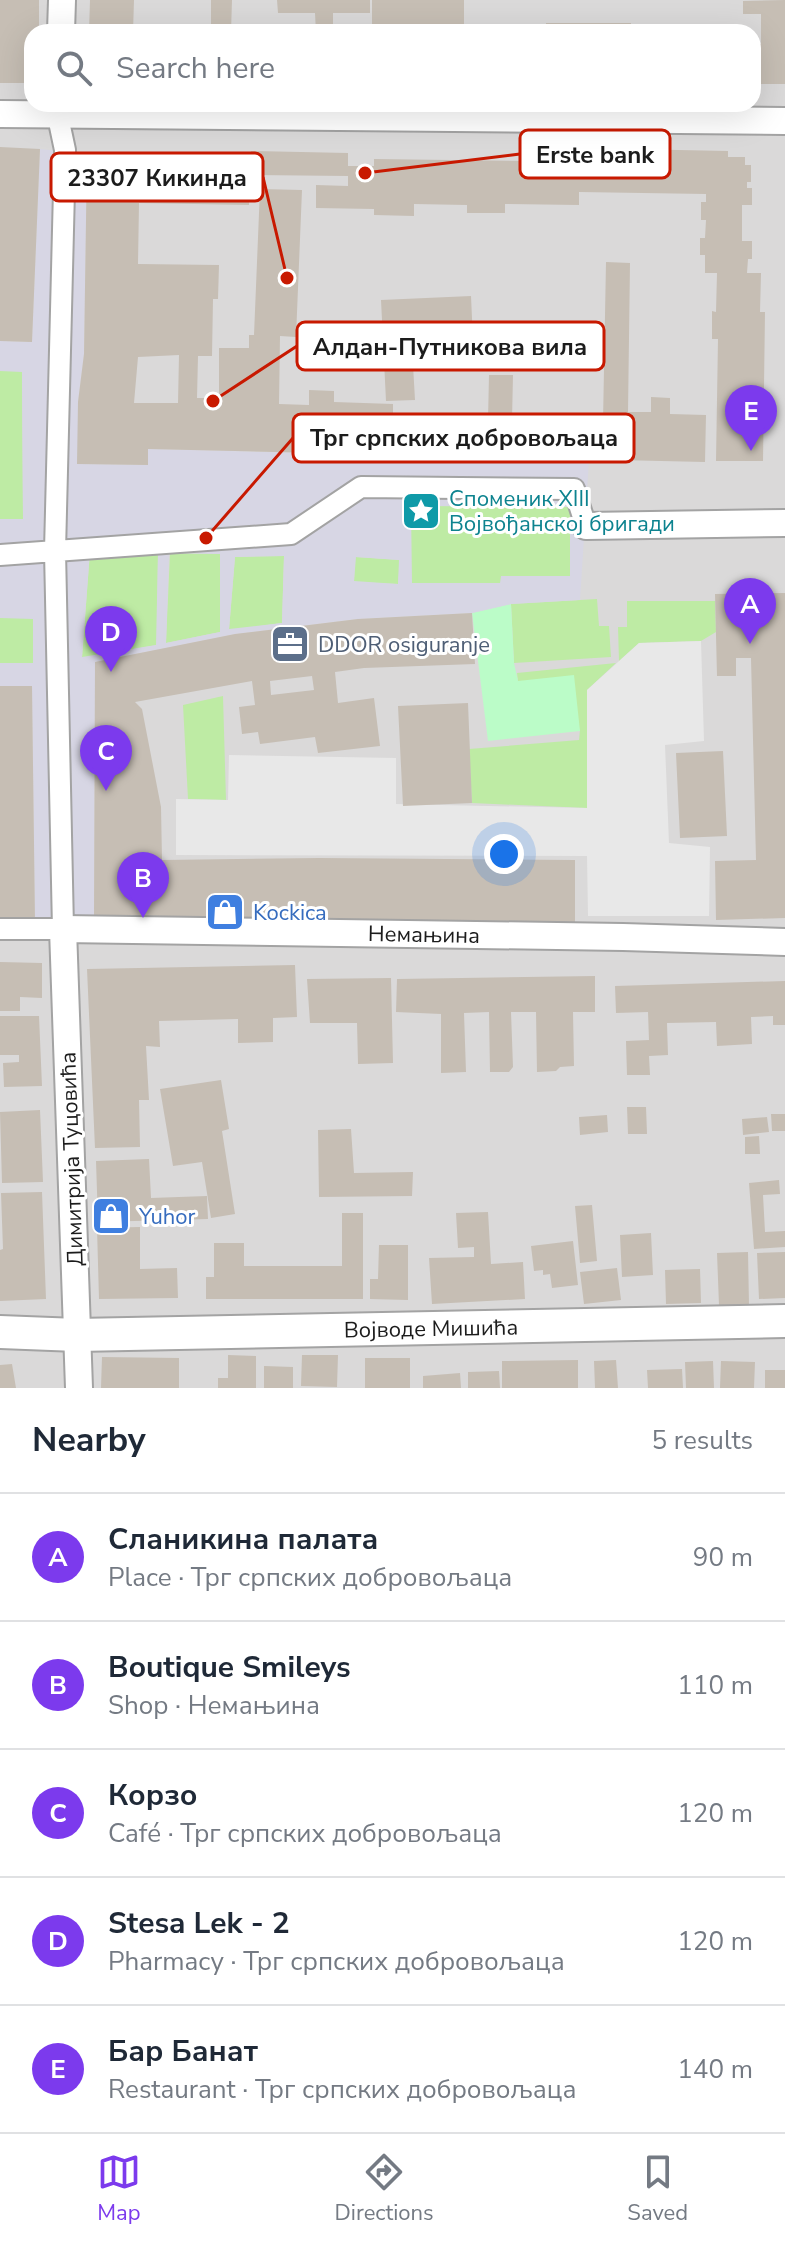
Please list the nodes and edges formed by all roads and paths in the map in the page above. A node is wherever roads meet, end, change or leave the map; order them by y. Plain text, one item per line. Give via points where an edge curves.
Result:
1 (62, 0) edge
2 (61, 24) edge
3 (30, 112) edge
4 (59, 112) edge
5 (191, 112) edge
6 (0, 114) edge
7 (785, 121) edge
8 (785, 523) edge
9 (586, 526) joint
10 (55, 551) junction
11 (0, 555) edge
12 (0, 929) edge
13 (63, 929) junction
14 (785, 942) edge
15 (785, 1321) edge
16 (0, 1332) edge
17 (77, 1335) junction
18 (79, 1388) edge

1 - 2 street
3 - 6 street
4 - 10 street via 65,150
5 - 7 street
8 - 9 street
9 - 10 street via 574,489 361,487 291,534
10 - 11 street
10 - 13 street
12 - 13 street
13 - 14 street, Немањина
13 - 17 street, Димитрија Туцовића
15 - 17 street, Војводе Мишића
16 - 17 street, Војводе Мишића
17 - 18 street, Димитрија Туцовића

